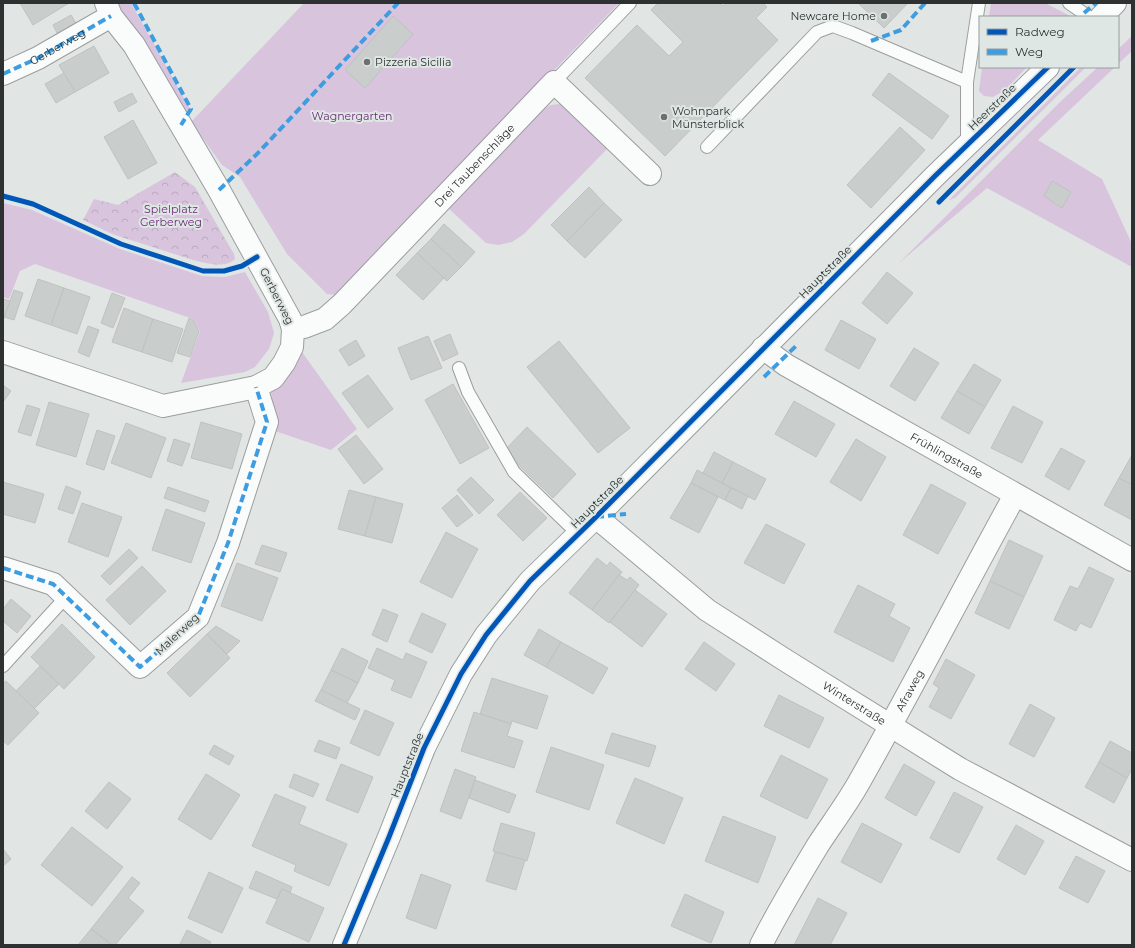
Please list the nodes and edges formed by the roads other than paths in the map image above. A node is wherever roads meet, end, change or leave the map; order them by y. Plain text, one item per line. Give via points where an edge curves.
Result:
1 (630, 3) edge
2 (978, 3) edge
3 (1069, 3) edge
4 (1115, 3) edge
5 (108, 10) edge
6 (1088, 16) edge
7 (1101, 16) edge
8 (1047, 68) edge
9 (3, 74) edge
10 (554, 82) junction
11 (968, 82) junction
12 (967, 144) junction
13 (707, 147) dead end
14 (650, 174) dead end
15 (293, 329) junction
16 (764, 348) junction
17 (3, 352) edge
18 (459, 368) dead end
19 (256, 387) junction
20 (1015, 495) junction
21 (596, 517) junction
22 (578, 534) junction
23 (1132, 560) edge
24 (3, 568) edge
25 (66, 597) junction
26 (3, 666) edge
27 (891, 726) junction
28 (1132, 860) edge
29 (344, 945) edge
30 (761, 945) edge

1 - 10 lane
2 - 11 lane
3 - 6 lane
4 - 7 street
5 - 9 street, Gerberweg via 38,58
5 - 15 street, Gerberweg via 134,45 220,190
8 - 12 street, Heerstraße
10 - 14 street
10 - 15 street, Drei Taubenschläge via 342,304 324,319
11 - 12 lane
11 - 13 lane via 833,26 817,32
12 - 16 street, Hauptstraße
15 - 19 street, Gerberweg via 292,347 284,363 273,378
16 - 20 street, Frühlingstraße via 786,365
16 - 21 street, Hauptstraße
17 - 19 street, Gerberweg via 163,406
18 - 22 lane via 468,392 514,472
19 - 25 street, Malerweg via 267,422 228,543 198,617 140,667
20 - 23 street, Frühlingstraße
20 - 27 street, Afraweg
21 - 22 street, Hauptstraße
21 - 27 street, Winterstraße via 707,610
22 - 29 street, Hauptstraße via 530,581 486,635 461,674 424,748
24 - 25 street, Malerweg via 53,584
25 - 26 lane
27 - 28 street, Winterstraße via 960,769
27 - 30 street, Afraweg via 857,786 771,924

